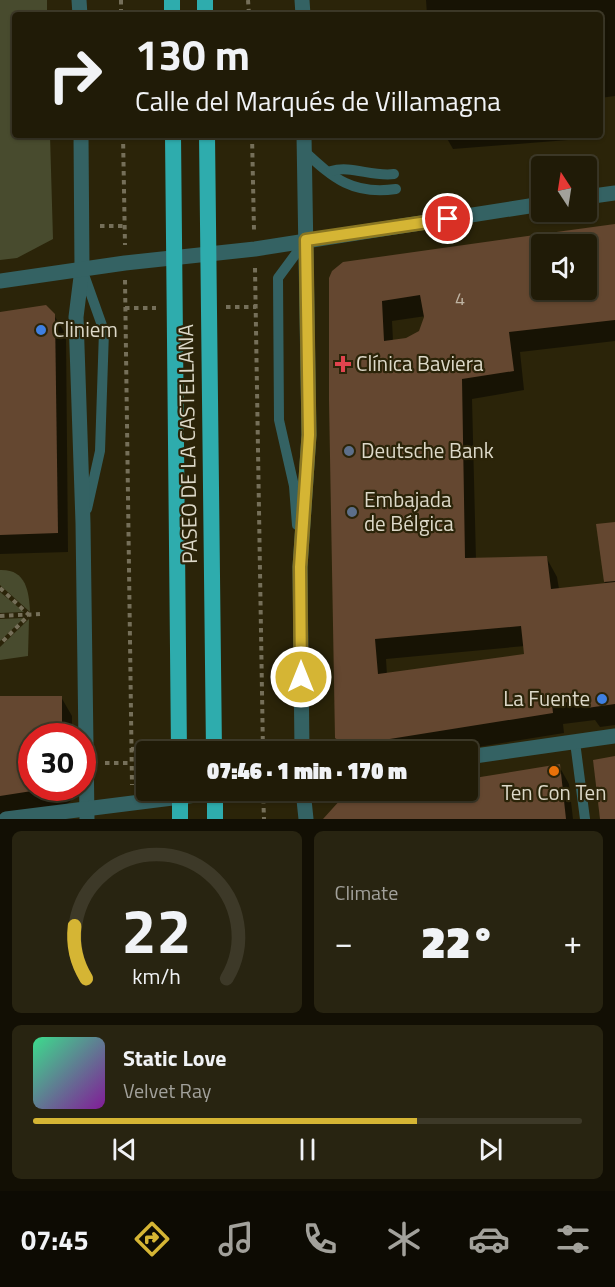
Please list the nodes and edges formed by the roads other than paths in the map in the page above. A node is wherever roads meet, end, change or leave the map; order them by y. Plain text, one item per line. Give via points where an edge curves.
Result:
1 (81, 138) edge
2 (173, 138) edge
3 (207, 138) edge
4 (304, 138) edge
5 (304, 151) junction
6 (331, 171) junction
7 (394, 174) dead end
8 (396, 189) dead end
9 (615, 193) edge
10 (597, 195) edge
11 (531, 206) edge
12 (306, 240) junction
13 (208, 255) junction
14 (174, 259) junction
15 (82, 269) junction
16 (0, 281) edge
17 (83, 523) junction
18 (300, 567) junction
19 (615, 736) edge
20 (179, 741) edge
21 (214, 741) edge
22 (302, 741) edge
23 (576, 742) junction
24 (478, 756) edge
25 (143, 801) edge
26 (180, 801) edge
27 (215, 801) edge
28 (304, 801) edge
29 (87, 813) edge
30 (6, 819) edge
31 (180, 819) edge
32 (215, 819) edge
33 (306, 819) edge
34 (585, 819) edge

1 - 15 street
2 - 14 highway, PASEO DE LA CASTELLANA
3 - 13 highway, PASEO DE LA CASTELLANA
4 - 5 street
5 - 6 lane via 324,170
5 - 12 street
6 - 7 lane via 343,168
6 - 8 lane via 346,186 372,191
9 - 10 street
11 - 12 street
12 - 13 street
12 - 18 street via 309,435
12 - 18 lane via 278,278 279,420 294,486
13 - 14 street
13 - 21 highway, PASEO DE LA CASTELLANA
14 - 15 street
14 - 20 highway, PASEO DE LA CASTELLANA
15 - 16 street
15 - 17 street via 76,317
15 - 17 lane via 104,331 100,451
17 - 29 street
18 - 22 street
19 - 23 street
23 - 24 street
23 - 34 lane
25 - 29 street
26 - 31 highway
27 - 32 highway
28 - 33 street
29 - 30 street

